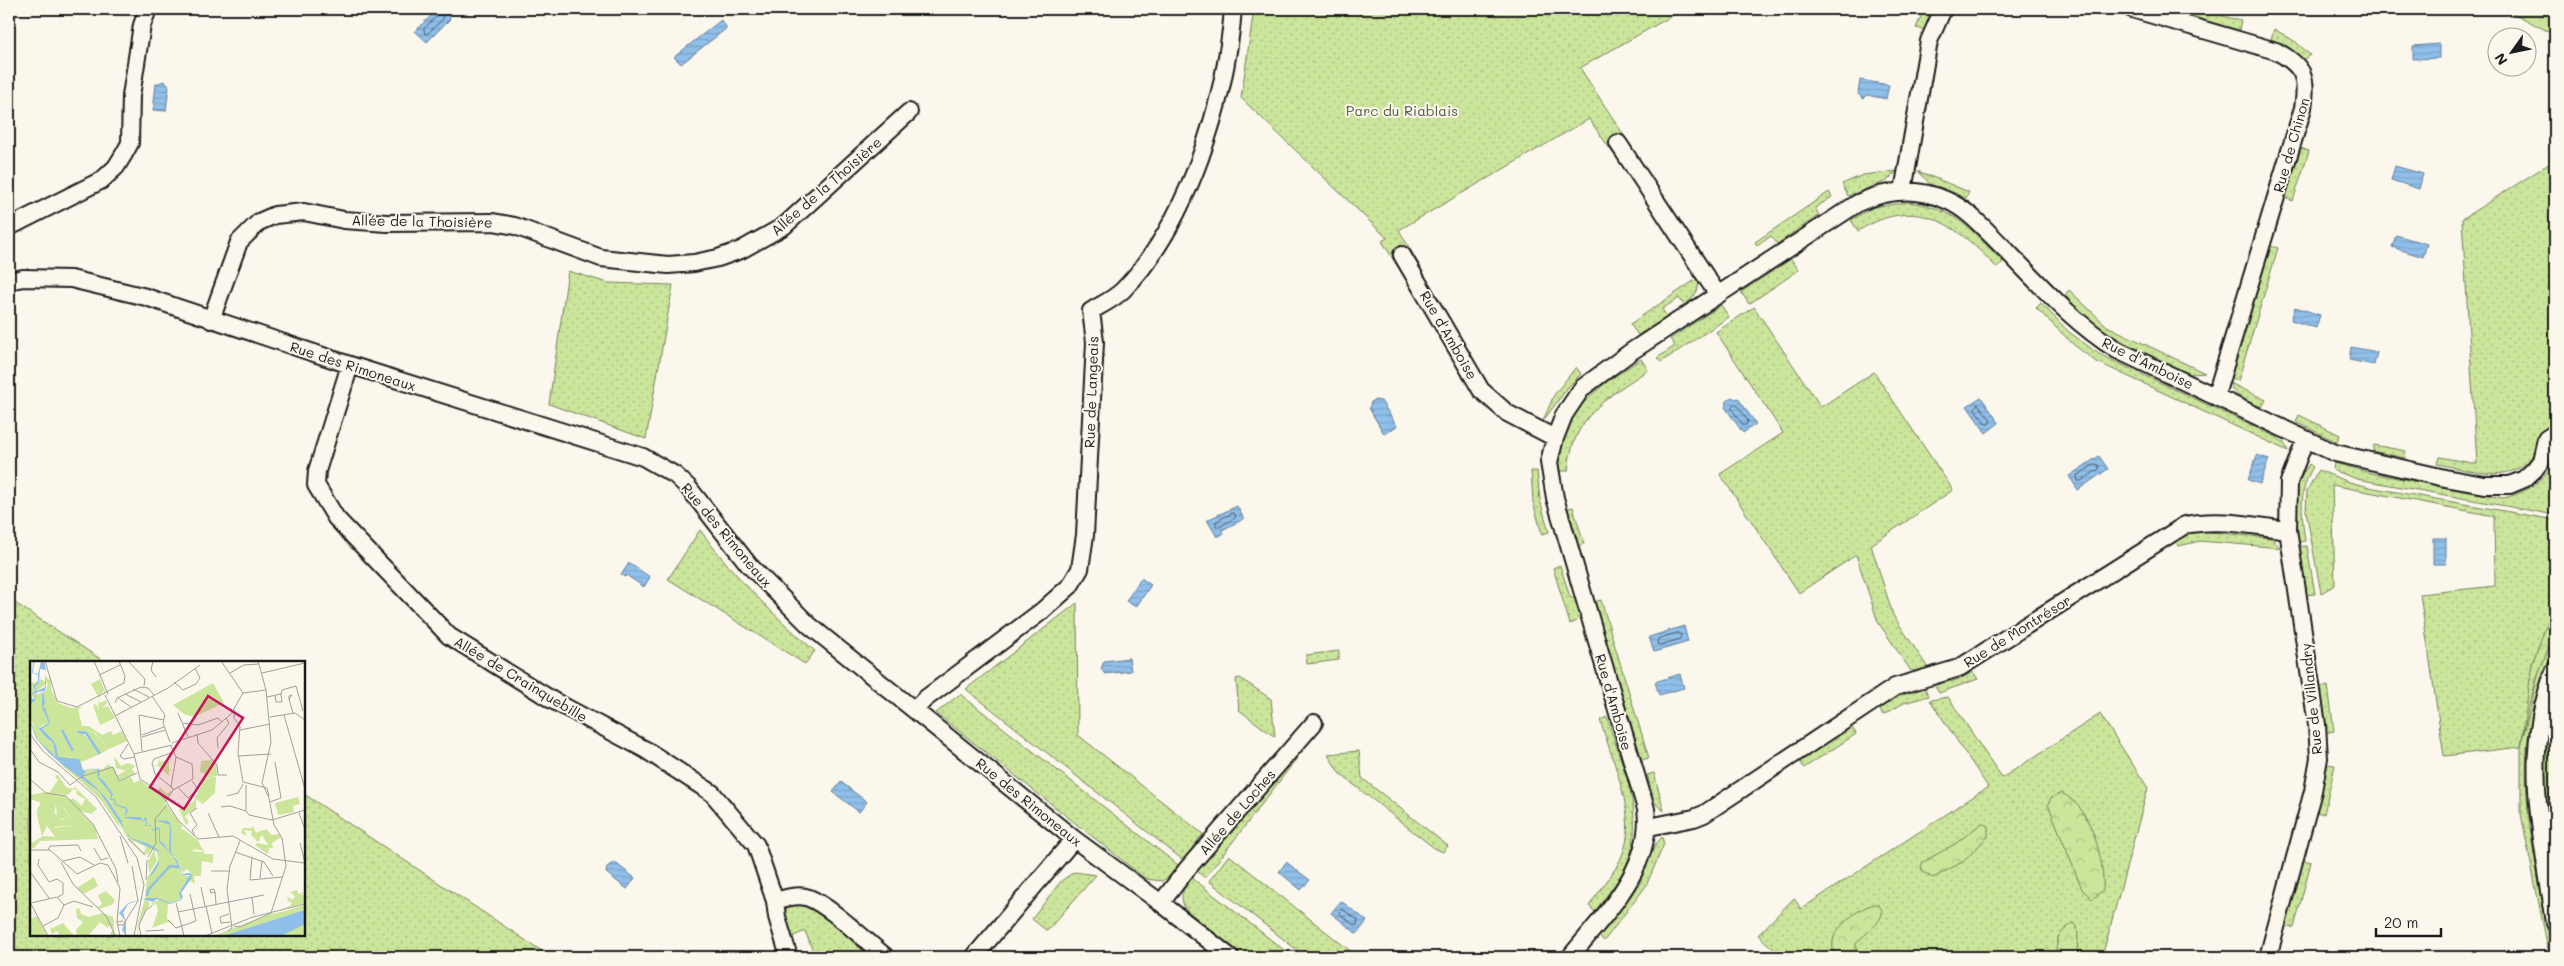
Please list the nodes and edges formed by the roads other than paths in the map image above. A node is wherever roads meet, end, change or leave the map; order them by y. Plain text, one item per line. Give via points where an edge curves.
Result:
1 (148, 9) edge
2 (1233, 9) edge
3 (1943, 9) edge
4 (2132, 9) edge
5 (909, 112) dead end
6 (1618, 143) dead end
7 (1903, 191) junction
8 (9, 227) edge
9 (1402, 255) dead end
10 (9, 281) edge
11 (1718, 295) junction
12 (211, 320) junction
13 (350, 365) junction
14 (2216, 395) junction
15 (2555, 433) edge
16 (1555, 438) junction
17 (2306, 440) junction
18 (2288, 530) junction
19 (2555, 670) edge
20 (915, 709) junction
21 (1314, 723) dead end
22 (1648, 828) junction
23 (1074, 839) junction
24 (775, 901) junction
25 (1161, 903) junction
26 (2555, 923) edge
27 (1578, 954) edge
28 (789, 957) edge
29 (886, 957) edge
30 (974, 957) edge
31 (1230, 957) edge
32 (2268, 957) edge

1 - 8 street via 142,25 131,96 130,143 116,167 102,180
2 - 20 street, Rue de Langeais via 1216,104 1182,203 1158,245 1122,291 1091,311 1095,342 1085,535 1080,569 1070,586 1042,611
3 - 7 street via 1929,41
4 - 14 street, Rue de Chinon via 2276,50 2303,71 2307,87 2304,108
5 - 12 street, Allée de la Thoisière via 784,226 718,258 668,265 601,258 515,226 493,222 387,223 344,220 304,212 275,215 259,222 239,242
6 - 11 street
7 - 11 street, Rue d'Amboise via 1858,203
7 - 14 street, Rue d'Amboise via 1932,195 1960,208 2097,338
9 - 16 street, Rue d'Amboise via 1481,390 1507,413
10 - 12 street, Rue des Rimoneaux via 23,278 71,279 146,297
11 - 16 street, Rue d'Amboise via 1582,388 1564,415
12 - 13 street, Rue des Rimoneaux
13 - 20 street, Rue des Rimoneaux via 643,456 668,471 688,487 731,543 780,598
13 - 24 street, Allée de Crainquebille via 317,471 316,485 336,518 449,636 552,700 646,750 712,794 756,845
14 - 17 street, Rue d'Amboise
15 - 17 street, Rue d'Amboise via 2546,439 2541,461 2534,470 2524,479 2499,486 2396,468 2335,452
16 - 22 street, Rue d'Amboise via 1549,462 1555,498 1646,810
17 - 18 street, Rue de Villandry via 2290,482
18 - 22 street, Rue de Montrésor via 2225,522 2185,525 1959,668 1895,687 1704,814
18 - 32 street, Rue de Villandry via 2319,758
19 - 26 street via 2540,722 2535,768
20 - 23 street, Rue des Rimoneaux
21 - 25 street, Allée de Loches
22 - 27 street, Rue d'Amboise via 1634,874
23 - 25 street, Rue des Rimoneaux
23 - 30 street
24 - 28 street, Allée de Crainquebille
24 - 29 street via 794,896 808,898
25 - 31 street, Rue des Rimoneaux

